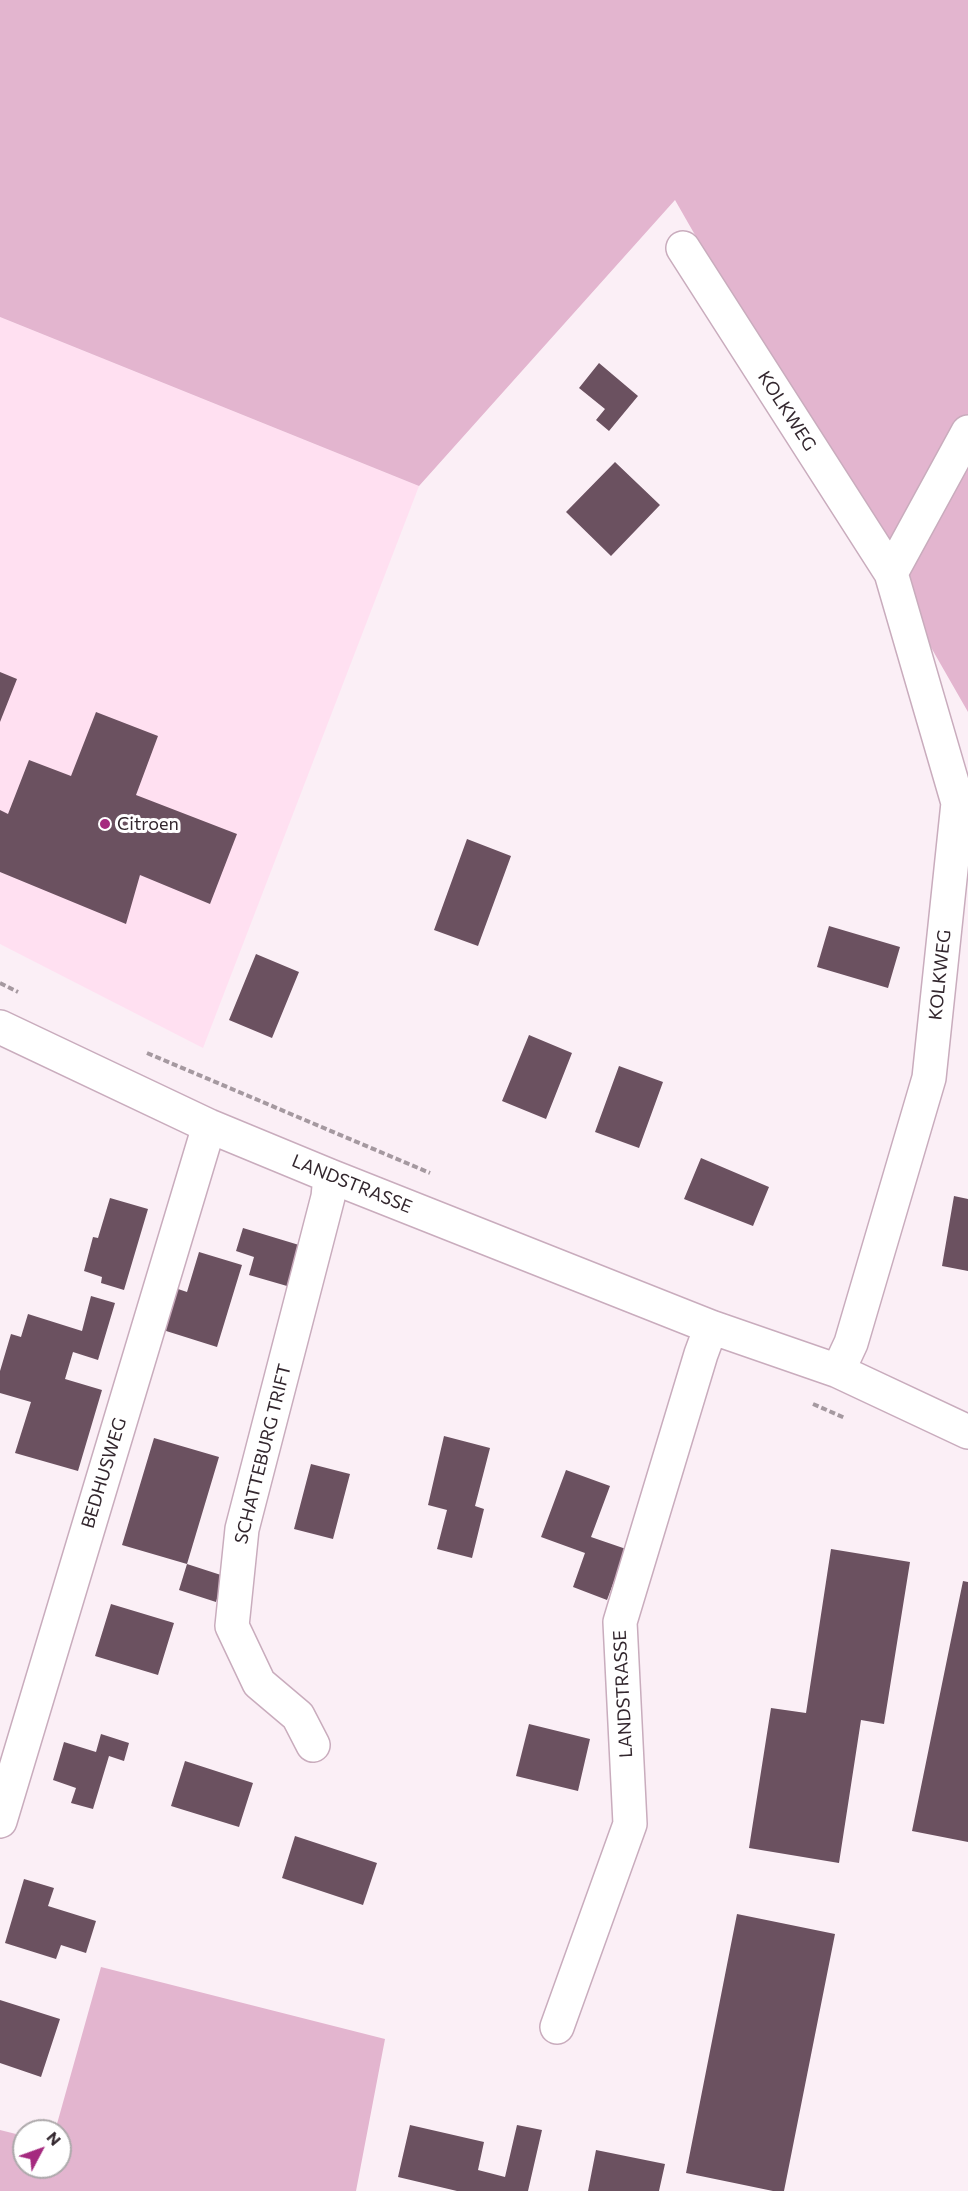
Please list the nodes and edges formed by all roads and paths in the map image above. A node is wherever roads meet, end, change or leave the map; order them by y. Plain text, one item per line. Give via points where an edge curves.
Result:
1 (683, 248) dead end
2 (968, 432) edge
3 (891, 573) junction
4 (0, 983) edge
5 (22, 995) dead end
6 (0, 1027) edge
7 (137, 1048) dead end
8 (208, 1126) junction
9 (431, 1174) dead end
10 (330, 1176) junction
11 (711, 1327) junction
12 (838, 1371) junction
13 (968, 1432) edge
14 (313, 1745) dead end
15 (0, 1821) edge
16 (557, 2027) dead end

1 - 3 street, KOLKWEG
2 - 3 street
3 - 12 street, KOLKWEG via 958,803 930,1078 851,1343
4 - 5 path
6 - 8 street, LANDSTRASSE
7 - 9 path
8 - 10 street, LANDSTRASSE
8 - 15 street, BEDHUSWEG
10 - 11 street, LANDSTRASSE
10 - 14 street, SCHATTEBURG TRIFT via 328,1197 242,1529 232,1626 259,1683 298,1716
11 - 12 street, LANDSTRASSE
11 - 16 street, LANDSTRASSE via 620,1622 630,1824
12 - 13 street, LANDSTRASSE

